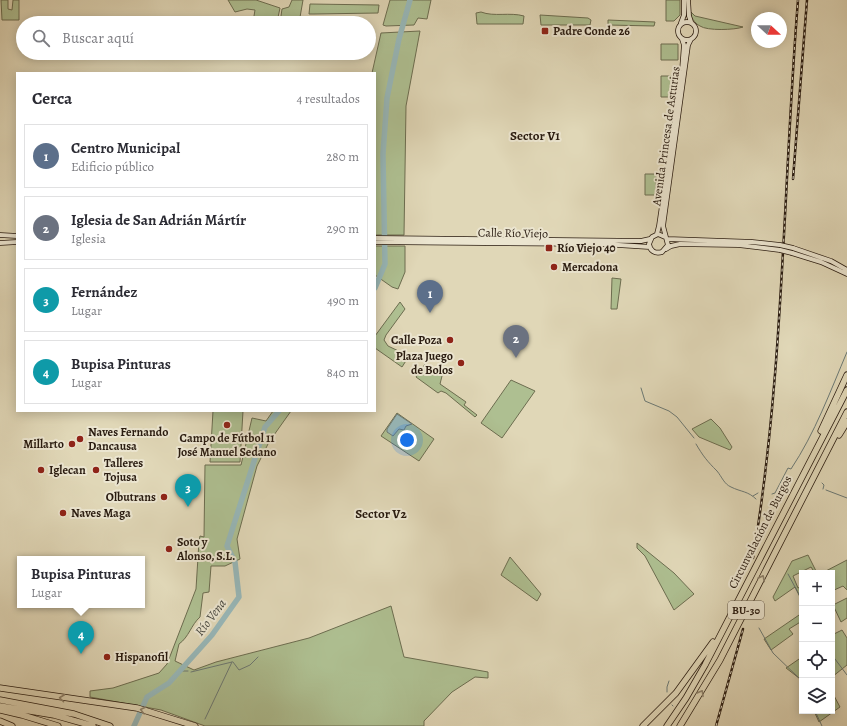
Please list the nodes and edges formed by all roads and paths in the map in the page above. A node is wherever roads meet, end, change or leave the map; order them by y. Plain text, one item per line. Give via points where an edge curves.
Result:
1 (684, 0) edge
2 (688, 0) edge
3 (692, 22) junction
4 (681, 23) junction
5 (682, 39) junction
6 (691, 39) junction
7 (657, 234) junction
8 (0, 235) edge
9 (16, 236) edge
10 (376, 238) edge
11 (666, 238) junction
12 (650, 239) junction
13 (380, 240) junction
14 (395, 240) junction
15 (16, 242) edge
16 (376, 242) edge
17 (0, 244) edge
18 (650, 247) junction
19 (780, 248) junction
20 (666, 249) junction
21 (792, 251) junction
22 (847, 270) edge
23 (847, 274) edge
24 (847, 375) edge
25 (847, 390) edge
26 (847, 412) edge
27 (847, 422) edge
28 (807, 492) junction
29 (788, 501) junction
30 (745, 585) junction
31 (0, 690) edge
32 (0, 700) edge
33 (0, 706) edge
34 (0, 710) edge
35 (0, 721) edge
36 (12, 726) edge
37 (58, 726) edge
38 (93, 726) edge
39 (110, 726) edge
40 (194, 726) edge
41 (642, 726) edge
42 (667, 726) edge
43 (680, 726) edge

1 - 4 main road
2 - 3 main road
3 - 4 main road
3 - 6 main road via 696,33
4 - 5 main road via 678,31
5 - 6 main road
5 - 7 main road, Avenida Princesa de Asturias via 682,71
6 - 11 main road, Avenida Princesa de Asturias via 688,45 663,222
7 - 11 main road
7 - 12 main road
8 - 9 main road
10 - 13 main road, Calle Río Viejo
11 - 19 main road via 752,242
11 - 20 main road
12 - 14 main road, Calle Río Viejo
12 - 18 main road
13 - 14 main road, Calle Río Viejo
13 - 16 main road, Calle Río Viejo
14 - 18 main road, Calle Río Viejo
15 - 17 main road
18 - 20 main road via 656,253
19 - 20 main road via 680,244
19 - 21 main road, bridge
21 - 22 main road via 831,261
21 - 23 main road
24 - 29 highway
25 - 29 highway, Circunvalación de Burgos / BU-30
26 - 28 highway, Circunvalación de Burgos / BU-30
27 - 28 highway
43 -> 28 highway, Circunvalación de Burgos / BU-30 via 720,660
29 - 30 highway, Circunvalación de Burgos / BU-30
30 - 41 highway via 698,666 676,693
30 - 42 highway, Circunvalación de Burgos / BU-30 via 694,685
40 -> 31 highway via 171,717 114,704
32 - 39 highway via 56,710
33 - 38 highway via 54,715
34 - 37 highway
35 - 36 highway

